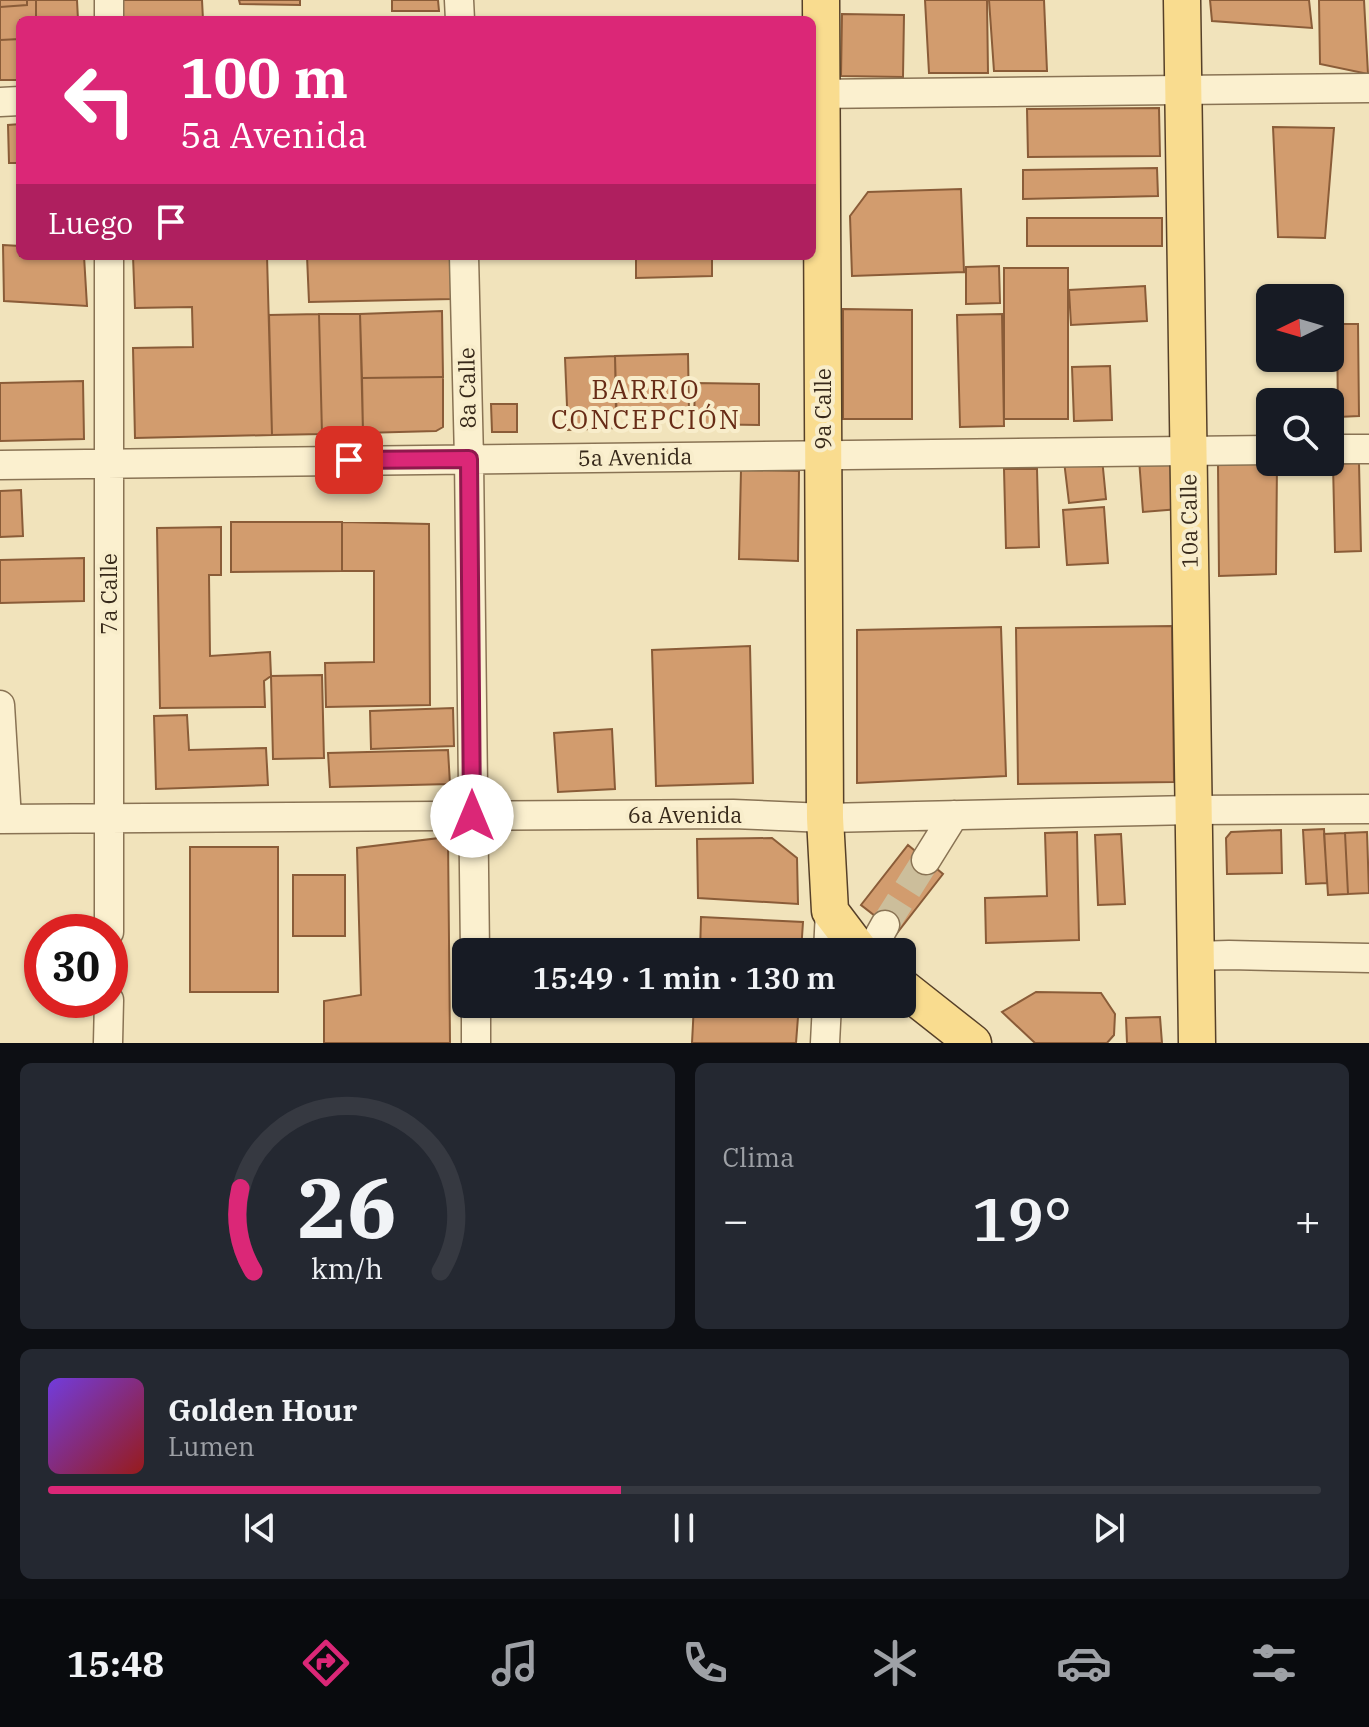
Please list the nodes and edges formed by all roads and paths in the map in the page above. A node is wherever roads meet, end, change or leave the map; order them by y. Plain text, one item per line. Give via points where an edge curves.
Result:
1 (821, 0) edge
2 (1182, 0) edge
3 (1369, 88) edge
4 (1183, 90) junction
5 (817, 94) edge
6 (109, 260) edge
7 (464, 260) edge
8 (1344, 449) edge
9 (1369, 449) edge
10 (1256, 450) edge
11 (1188, 451) junction
12 (824, 455) junction
13 (469, 459) junction
14 (109, 463) junction
15 (0, 465) edge
16 (0, 705) edge
17 (1369, 809) edge
18 (1193, 810) junction
19 (954, 815) junction
20 (472, 816) junction
21 (109, 818) junction
22 (825, 818) junction
23 (4, 819) edge
24 (926, 860) tunnel mouth
25 (830, 911) junction
26 (109, 914) edge
27 (885, 925) tunnel mouth
28 (475, 938) edge
29 (829, 938) edge
30 (850, 938) edge
31 (878, 938) edge
32 (1195, 956) junction
33 (1369, 958) edge
34 (916, 998) edge
35 (109, 1018) edge
36 (476, 1018) edge
37 (826, 1018) edge
38 (108, 1043) edge
39 (476, 1043) edge
40 (825, 1043) edge
41 (973, 1043) edge
42 (1197, 1043) edge

1 - 5 main road, 9a Calle
2 - 4 main road, 10a Calle
3 - 4 street
4 - 5 street
4 - 11 main road, 10a Calle
5 - 12 main road, 9a Calle
6 - 14 street, 7a Calle
7 - 13 street, 8a Calle
8 - 9 street
10 - 11 street, 5a Avenida
11 - 12 street, 5a Avenida
11 - 18 main road, 10a Calle
12 - 13 street, 5a Avenida
12 - 22 main road, 9a Calle
13 - 14 street, 5a Avenida
13 - 20 street, 8a Calle
14 - 15 street, 5a Avenida
14 - 21 street, 7a Calle
16 - 23 street
17 - 18 street, 6a Avenida
18 - 19 street, 6a Avenida
18 - 32 main road, 10a Calle
19 - 22 street, 6a Avenida
19 - 24 street
20 - 21 street, 6a Avenida
20 - 22 street, 6a Avenida
20 - 28 street, 8a Calle
21 - 23 street, 6a Avenida
21 - 26 street, 7a Calle
22 - 25 main road, 9a Calle
25 - 29 street
25 - 30 main road
27 - 31 street
32 - 33 street
32 - 42 main road, 10a Calle
34 - 41 main road
35 - 38 street
36 - 39 street
37 - 40 street

